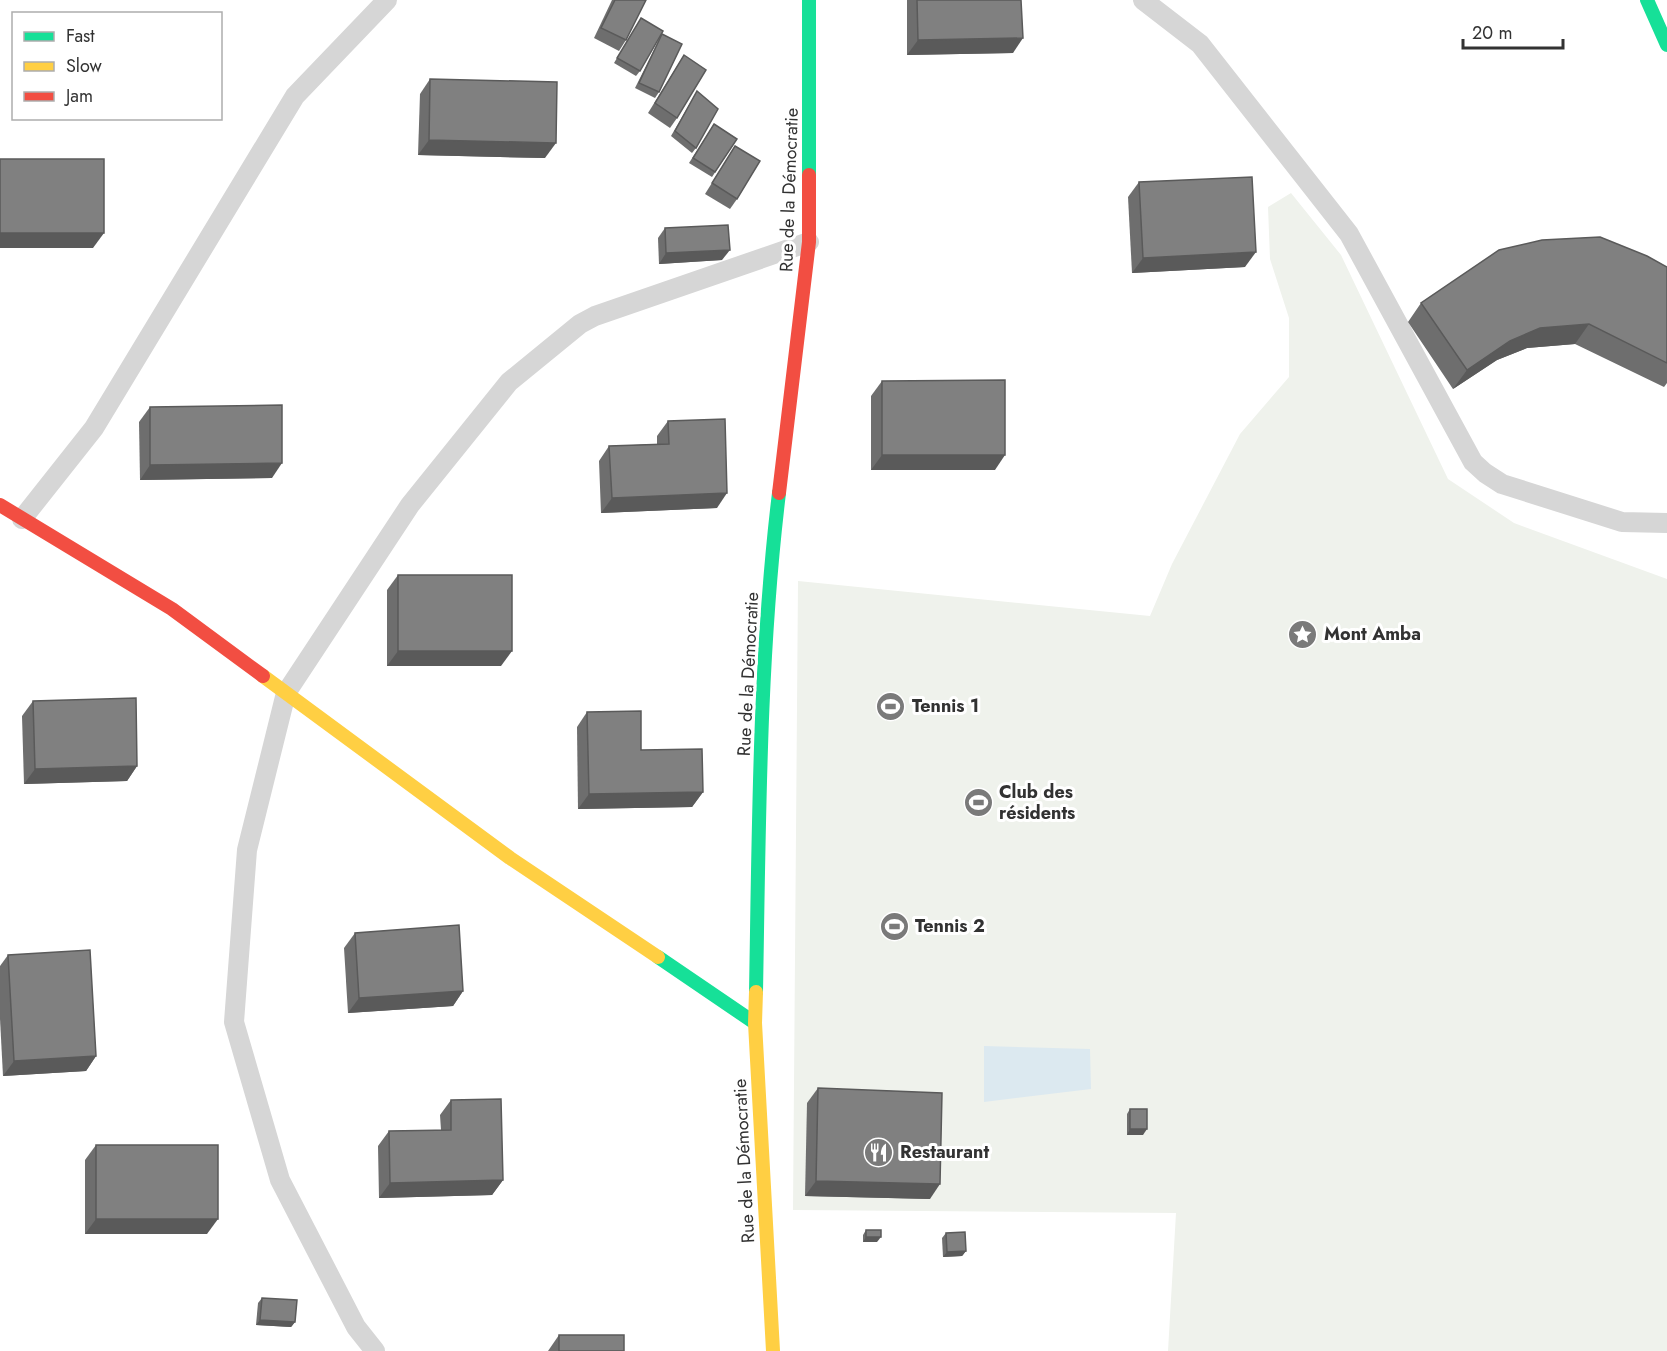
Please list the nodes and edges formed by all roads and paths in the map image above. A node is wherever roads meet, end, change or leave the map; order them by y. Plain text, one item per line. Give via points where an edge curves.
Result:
1 (387, 0) edge
2 (809, 0) edge
3 (1143, 0) edge
4 (1647, 0) edge
5 (1667, 45) edge
6 (809, 242) junction
7 (0, 505) edge
8 (22, 519) junction
9 (1667, 523) edge
10 (286, 693) junction
11 (755, 1023) junction
12 (375, 1351) edge
13 (773, 1351) edge

1 - 8 lane via 295,96 94,428
2 - 6 street, Rue de la Démocratie
3 - 9 lane via 1200,44 1349,234 1473,462 1513,488 1622,522
4 - 5 street
6 - 10 lane via 595,316 508,382 410,506
6 - 11 street, Rue de la Démocratie via 771,559 760,790
7 - 8 street
8 - 10 street via 172,609
10 - 11 street via 510,858
10 - 12 lane via 247,850 234,1022 280,1180 356,1327
11 - 13 street, Rue de la Démocratie

